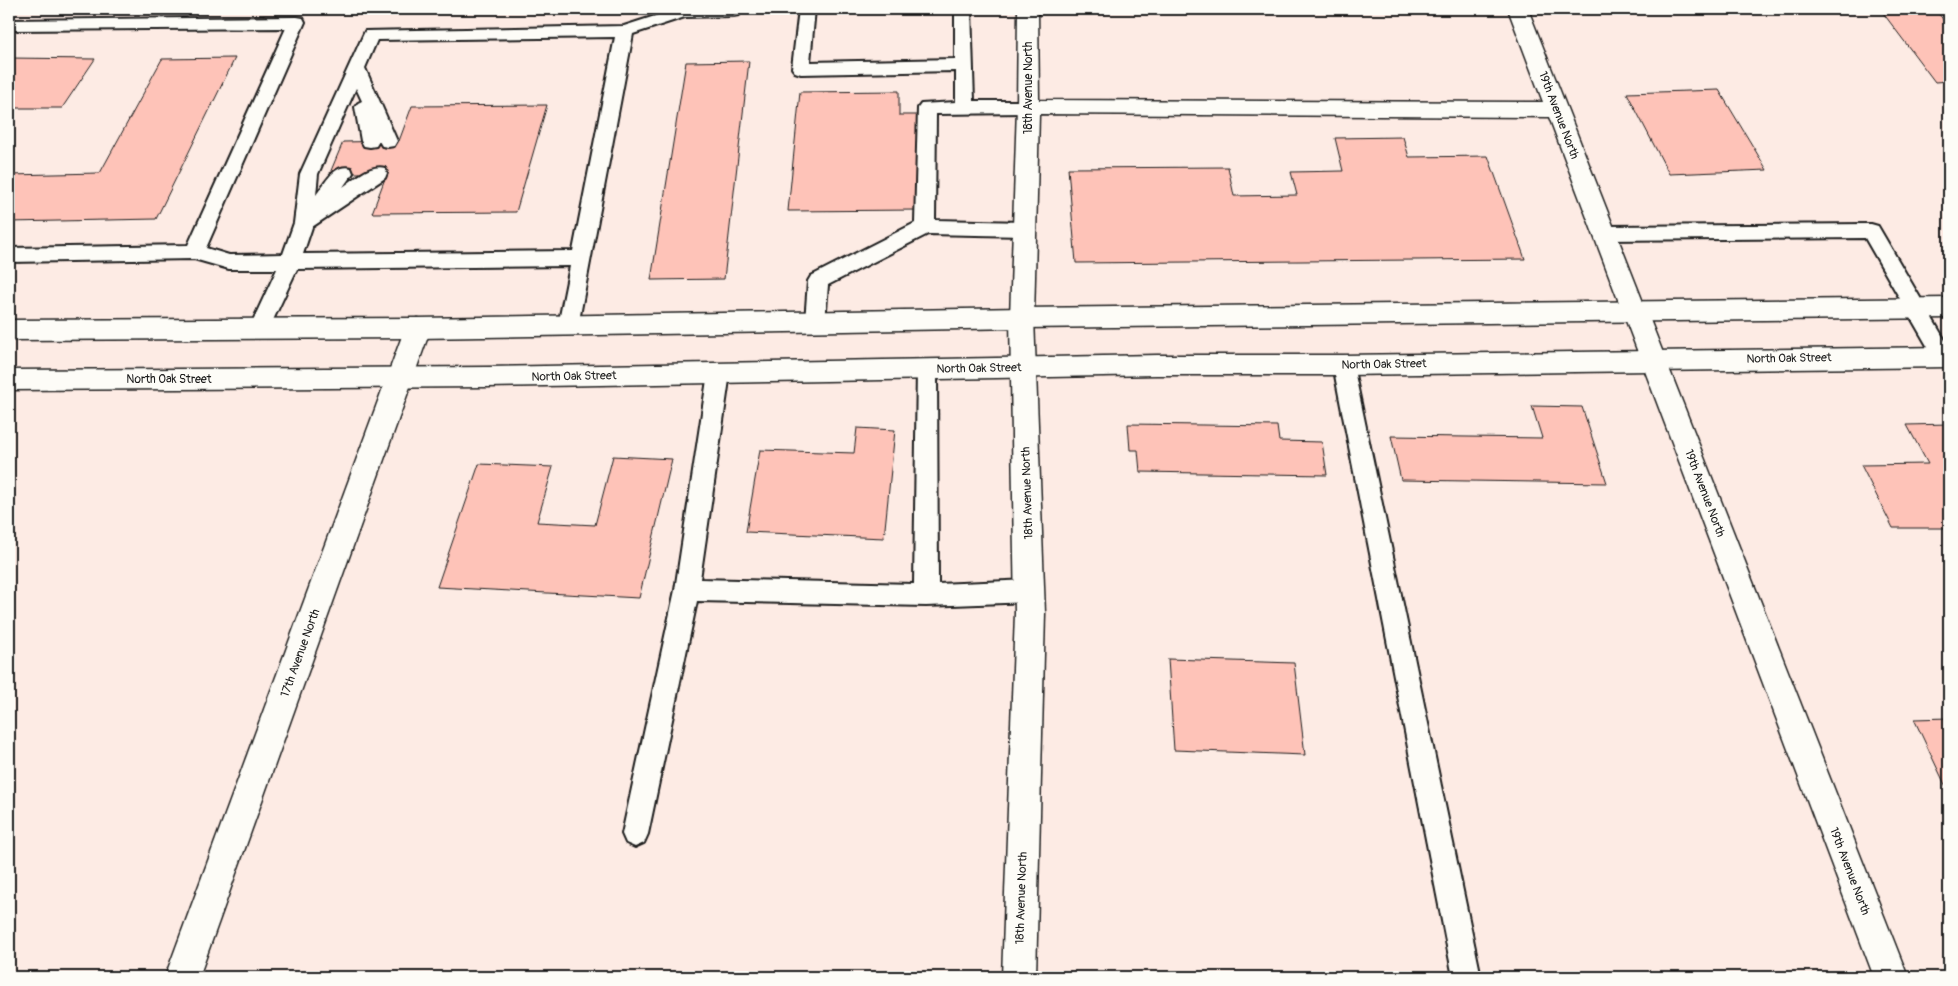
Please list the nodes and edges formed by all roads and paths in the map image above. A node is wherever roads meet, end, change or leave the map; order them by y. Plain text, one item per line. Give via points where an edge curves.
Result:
1 (734, 9) edge
2 (807, 9) edge
3 (963, 9) edge
4 (1028, 9) edge
5 (1518, 9) edge
6 (684, 10) edge
7 (9, 25) edge
8 (625, 31) junction
9 (963, 65) junction
10 (357, 69) junction
11 (964, 107) junction
12 (1028, 107) junction
13 (1557, 110) junction
14 (362, 141) dead end
15 (388, 141) dead end
16 (351, 173) dead end
17 (378, 173) dead end
18 (304, 223) junction
19 (926, 228) junction
20 (1025, 229) junction
21 (1604, 233) junction
22 (194, 252) junction
23 (9, 255) edge
24 (581, 258) junction
25 (290, 262) junction
26 (1916, 308) junction
27 (1949, 308) edge
28 (1634, 312) junction
29 (1022, 318) junction
30 (815, 322) junction
31 (568, 326) junction
32 (418, 328) junction
33 (259, 329) junction
34 (9, 330) edge
35 (1947, 357) edge
36 (1653, 360) junction
37 (1343, 365) junction
38 (1023, 368) junction
39 (927, 369) junction
40 (719, 373) junction
41 (400, 378) junction
42 (9, 380) edge
43 (687, 590) junction
44 (1029, 591) junction
45 (926, 595) junction
46 (635, 834) dead end
47 (182, 977) edge
48 (1019, 977) edge
49 (1467, 977) edge
50 (1891, 977) edge

1 - 6 lane
2 - 9 lane via 801,68
3 - 9 lane
4 - 12 main road, 18th Avenue North
5 - 13 main road, 19th Avenue North
6 - 8 lane
7 - 22 lane via 296,22
8 - 10 lane via 370,35
8 - 24 lane
9 - 11 lane
10 - 14 lane
10 - 15 lane
10 - 18 lane via 309,174
11 - 12 lane
11 - 19 lane via 927,108
12 - 13 main road
12 - 20 main road, 18th Avenue North
13 - 21 main road, 19th Avenue North
16 - 18 lane
17 - 18 lane
18 - 25 lane
19 - 20 lane
19 - 30 lane via 818,281
20 - 29 main road, 18th Avenue North
21 - 26 lane via 1871,231
21 - 28 main road, 19th Avenue North
22 - 23 lane
22 - 25 lane via 229,262
24 - 25 lane
24 - 31 lane
25 - 33 lane
26 - 27 main road
26 - 28 main road
26 - 35 lane
28 - 29 main road
28 - 36 main road, 19th Avenue North
29 - 30 main road
29 - 38 main road, 18th Avenue North
30 - 31 main road
31 - 32 main road
32 - 33 main road
32 - 41 main road, 17th Avenue North
33 - 34 main road
35 - 36 main road, North Oak Street
36 - 37 main road, North Oak Street
36 - 50 main road, 19th Avenue North
37 - 38 main road, North Oak Street
37 - 49 lane
38 - 39 main road, North Oak Street
38 - 44 main road, 18th Avenue North
39 - 40 main road, North Oak Street
39 - 45 lane
40 - 41 main road, North Oak Street
40 - 43 lane
41 - 42 main road, North Oak Street
41 - 47 main road, 17th Avenue North
43 - 45 lane
43 - 46 lane
44 - 45 lane
44 - 48 main road, 18th Avenue North

